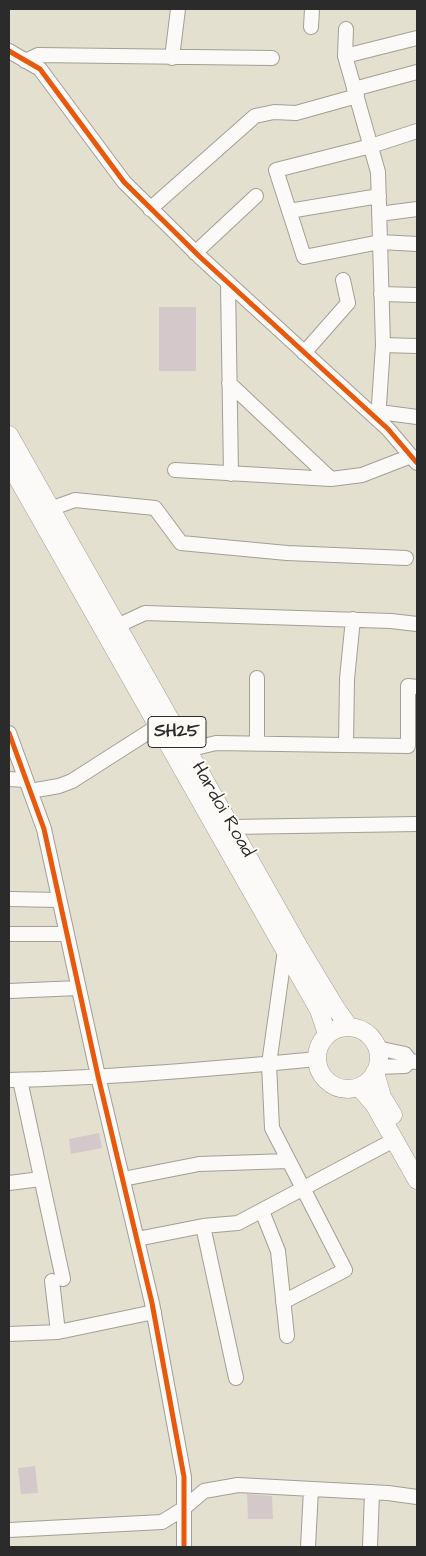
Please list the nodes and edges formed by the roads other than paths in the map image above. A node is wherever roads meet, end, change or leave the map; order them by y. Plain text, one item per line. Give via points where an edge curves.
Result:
1 (178, 9) edge
2 (312, 9) edge
3 (311, 26) dead end
4 (346, 29) dead end
5 (417, 38) edge
6 (9, 51) edge
7 (345, 56) junction
8 (172, 58) junction
9 (272, 58) dead end
10 (25, 61) junction
11 (417, 72) edge
12 (355, 92) junction
13 (417, 131) edge
14 (371, 146) junction
15 (256, 196) dead end
16 (379, 196) junction
17 (150, 209) junction
18 (417, 209) edge
19 (289, 211) junction
20 (379, 214) junction
21 (380, 242) junction
22 (417, 244) edge
23 (195, 252) junction
24 (343, 280) dead end
25 (228, 282) junction
26 (382, 294) junction
27 (417, 295) edge
28 (383, 345) junction
29 (417, 346) edge
30 (304, 352) junction
31 (229, 382) junction
32 (417, 417) edge
33 (378, 420) junction
34 (9, 435) edge
35 (414, 460) edge
36 (9, 463) edge
37 (175, 470) dead end
38 (231, 474) junction
39 (331, 479) junction
40 (50, 509) junction
41 (406, 558) dead end
42 (353, 619) junction
43 (417, 624) edge
44 (117, 626) junction
45 (257, 678) dead end
46 (417, 687) edge
47 (158, 726) junction
48 (9, 733) edge
49 (257, 744) junction
50 (346, 745) junction
51 (181, 753) junction
52 (9, 779) edge
53 (28, 786) junction
54 (417, 824) edge
55 (231, 827) junction
56 (9, 899) edge
57 (59, 900) junction
58 (9, 934) edge
59 (66, 934) junction
60 (291, 946) junction
61 (78, 988) junction
62 (9, 991) edge
63 (349, 1026) junction
64 (327, 1034) junction
65 (377, 1048) junction
66 (317, 1059) junction
67 (414, 1062) edge
68 (269, 1064) junction
69 (376, 1069) junction
70 (98, 1076) junction
71 (14, 1080) edge
72 (359, 1087) junction
73 (394, 1140) junction
74 (417, 1160) edge
75 (288, 1161) junction
76 (41, 1179) junction
77 (123, 1179) junction
78 (417, 1180) edge
79 (9, 1183) edge
80 (303, 1189) junction
81 (262, 1211) junction
82 (203, 1226) junction
83 (137, 1239) junction
84 (283, 1302) junction
85 (154, 1312) junction
86 (58, 1332) junction
87 (9, 1334) edge
88 (287, 1336) dead end
89 (236, 1378) dead end
90 (311, 1489) junction
91 (372, 1492) junction
92 (417, 1497) edge
93 (183, 1509) junction
94 (9, 1530) edge
95 (184, 1547) edge
96 (308, 1547) edge
97 (370, 1547) edge

1 - 8 street
2 - 3 street
4 - 7 street
5 - 7 street
6 - 10 street
7 - 12 street
8 - 9 street
8 - 10 street via 38,55
10 - 17 street via 40,69 124,182
11 - 12 street
12 - 14 street
12 - 17 street via 296,113 274,112 255,116
13 - 14 street
14 - 16 street via 378,172
14 - 19 street via 276,170
15 - 23 street
16 - 19 street
16 - 20 street
17 - 23 street
18 - 20 street
19 - 21 street via 304,257
20 - 21 street
21 - 22 street
21 - 26 street
23 - 25 street
24 - 30 street via 348,303
25 - 30 street
25 - 31 street
26 - 27 street
26 - 28 street
28 - 29 street
28 - 33 street
30 - 33 street
31 - 38 street
31 - 39 street
32 - 33 street via 387,413
33 - 35 street
34 - 40 main road, Hardoi Road / SH25
35 - 39 street via 362,475
36 - 47 main road, Hardoi Road / SH25
37 - 38 street
38 - 39 street
40 - 41 street via 75,500 155,508 181,543 287,553
40 - 44 main road, Hardoi Road / SH25
42 - 43 street
42 - 44 street via 145,613
42 - 50 street via 347,679
44 - 51 main road, Hardoi Road / SH25
45 - 49 street
46 - 50 street via 408,686 408,746
47 - 51 main road, Hardoi Road / SH25
47 - 53 street via 72,781 59,786
48 - 53 street
49 - 50 street
49 - 51 street via 216,743
51 - 55 main road, Hardoi Road / SH25
51 - 60 main road, Hardoi Road / SH25
52 - 53 street
53 - 57 street via 44,829
54 - 55 street
55 - 60 main road, Hardoi Road / SH25
56 - 57 street
57 - 59 street
58 - 59 street
59 - 61 street
60 - 63 main road, Hardoi Road / SH25
60 - 64 main road, Hardoi Road / SH25
60 - 68 street
61 - 62 street
61 - 70 street
63 - 64 main road
63 - 65 main road, SH25 via 362,1030
64 - 66 main road via 320,1044
65 - 67 street via 405,1054
65 - 69 main road
66 - 68 street
66 - 72 main road via 325,1079 334,1085 345,1089
67 - 69 street
68 - 70 street
68 - 75 street via 272,1128
69 - 72 main road
69 - 74 main road via 382,1097
70 - 71 street
70 - 77 street
71 - 76 street
72 - 73 main road via 374,1104
73 - 78 main road
73 - 80 street
75 - 77 street via 199,1164
75 - 80 street
76 - 79 street
76 - 86 street via 57,1280
77 - 83 street
80 - 81 street
80 - 84 street via 345,1270
81 - 82 street via 238,1223
81 - 84 street via 278,1251
82 - 83 street
82 - 89 street
83 - 85 street
84 - 88 street
85 - 86 street
85 - 93 street via 184,1477
86 - 87 street
90 - 91 street
90 - 93 street via 238,1485 204,1491
90 - 96 street
91 - 92 street
91 - 97 street
93 - 94 street via 162,1522
93 - 95 street

